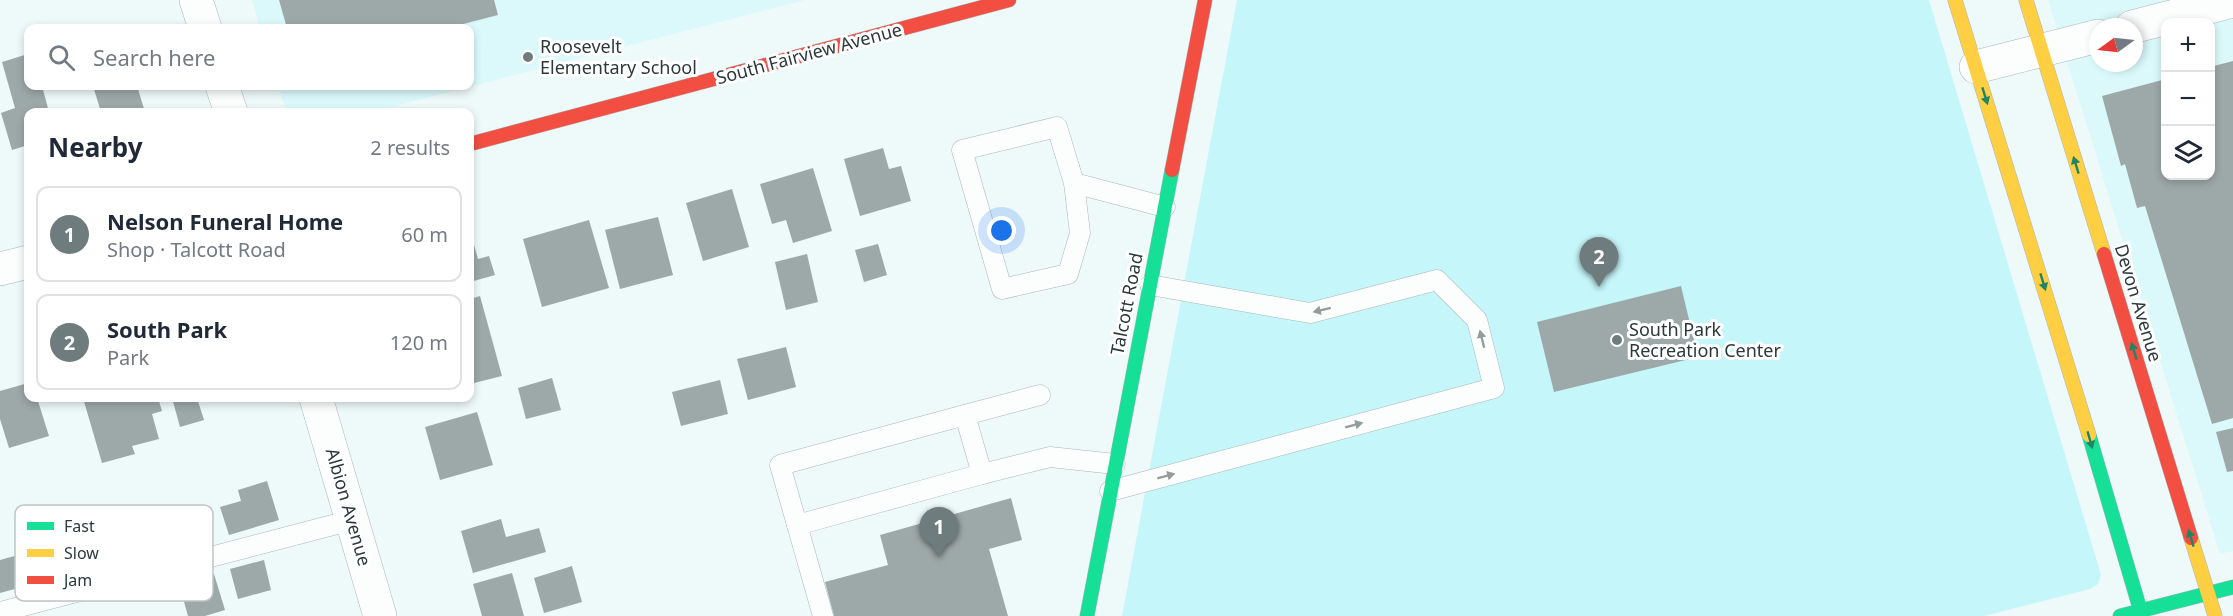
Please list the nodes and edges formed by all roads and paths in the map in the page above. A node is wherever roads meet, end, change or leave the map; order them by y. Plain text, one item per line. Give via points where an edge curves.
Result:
1 (196, 0) edge
2 (1009, 0) edge
3 (1205, 0) edge
4 (1955, 0) edge
5 (2025, 0) edge
6 (2218, 3) edge
7 (204, 24) edge
8 (2143, 24) edge
9 (2089, 38) edge
10 (2041, 50) junction
11 (1976, 67) junction
12 (223, 90) edge
13 (230, 108) edge
14 (474, 143) edge
15 (1074, 183) junction
16 (1165, 207) junction
17 (24, 263) edge
18 (0, 269) edge
19 (1150, 285) junction
20 (1040, 395) dead end
21 (317, 402) edge
22 (965, 415) junction
23 (1115, 464) junction
24 (982, 474) junction
25 (1110, 491) junction
26 (352, 520) junction
27 (797, 525) junction
28 (213, 556) edge
29 (2233, 587) edge
30 (2208, 594) junction
31 (42, 601) edge
32 (0, 612) edge
33 (2141, 614) edge
34 (381, 616) edge
35 (823, 616) edge
36 (1087, 616) edge
37 (2120, 616) edge
38 (2215, 616) edge

1 - 7 street
2 - 14 street, South Fairview Avenue
3 - 16 street, Talcott Road
4 - 11 street
5 - 10 street, Devon Avenue
6 - 8 street
9 - 10 street
10 - 11 street
30 -> 10 street, Devon Avenue
11 -> 33 street
12 - 13 street
15 - 15 lane via 1057,127 963,150 1002,289 1068,274 1080,233
15 - 16 lane
16 - 19 street, Talcott Road
17 - 18 street
19 - 23 street, Talcott Road
25 -> 19 lane via 1494,388 1477,320 1437,280 1310,313
20 - 22 lane
21 - 26 street, Albion Avenue
22 - 24 lane
22 - 27 lane via 780,465
23 - 24 lane via 1050,457
23 - 25 street, Talcott Road
24 - 27 lane
25 - 36 street, Talcott Road
26 - 28 lane
26 - 34 street, Albion Avenue
27 - 35 lane
29 - 30 street
30 - 33 street
30 - 38 street, Devon Avenue
31 - 32 lane
33 - 37 street

